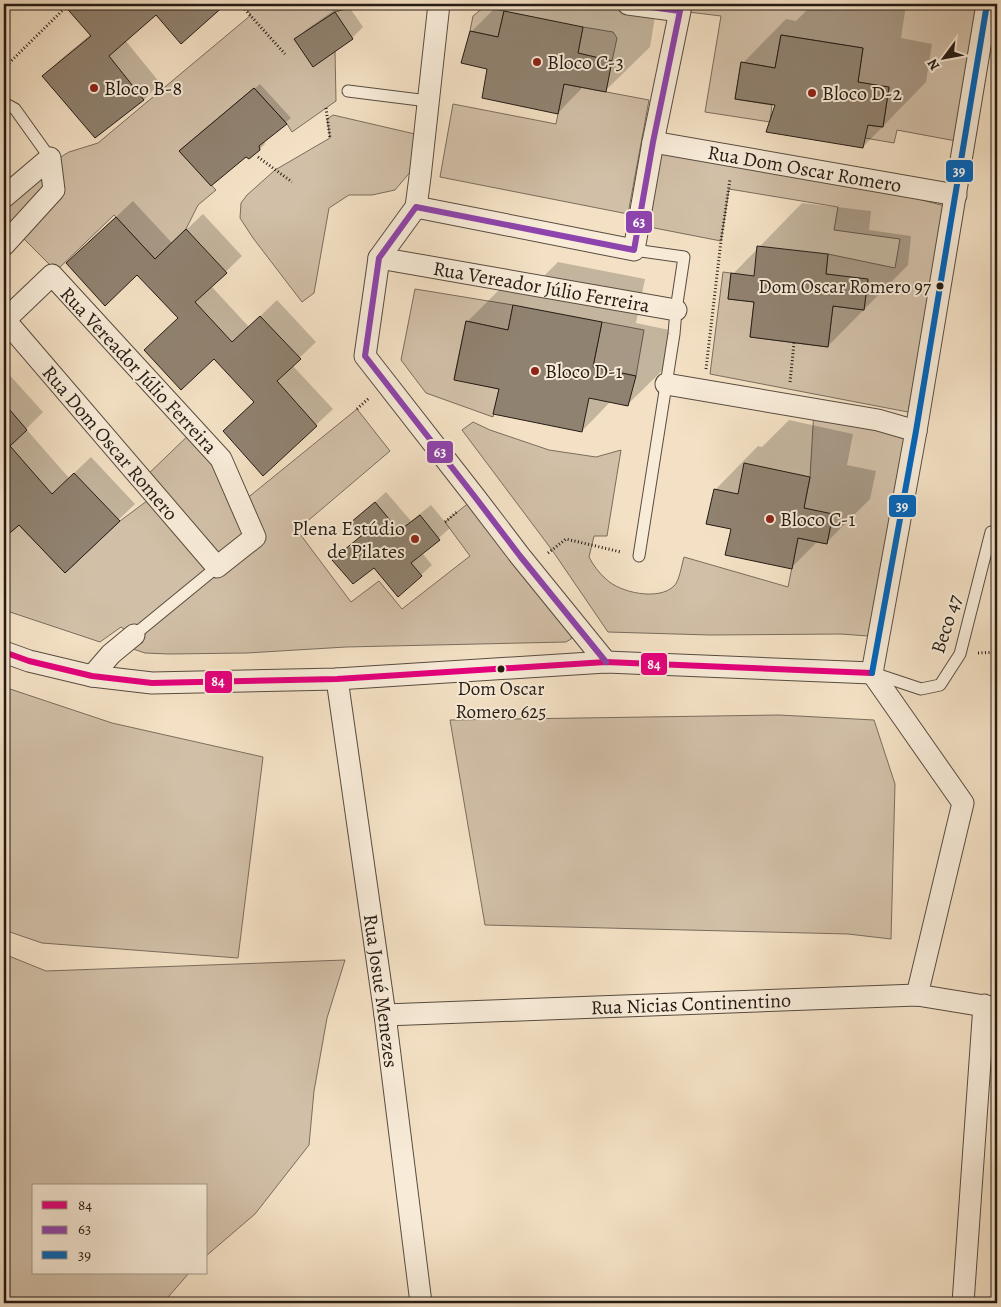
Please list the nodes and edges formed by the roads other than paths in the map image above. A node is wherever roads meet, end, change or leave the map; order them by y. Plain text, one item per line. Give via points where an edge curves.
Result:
1 (439, 4) edge
2 (628, 4) edge
3 (987, 4) edge
4 (348, 91) dead end
5 (428, 101) junction
6 (4, 103) edge
7 (653, 142) junction
8 (50, 158) junction
9 (956, 195) junction
10 (4, 197) edge
11 (416, 207) junction
12 (4, 245) edge
13 (634, 250) junction
14 (379, 258) junction
15 (676, 310) junction
16 (4, 319) edge
17 (666, 384) junction
18 (916, 431) junction
19 (991, 532) dead end
20 (638, 556) road end
21 (217, 568) junction
22 (134, 635) joint
23 (4, 652) edge
24 (606, 662) junction
25 (872, 673) junction
26 (92, 676) junction
27 (337, 679) junction
28 (917, 995) junction
29 (991, 1006) edge
30 (385, 1015) junction
31 (421, 1303) edge
32 (963, 1303) edge

1 - 5 street
2 - 7 street via 680,11
3 - 9 street
4 - 5 lane
5 - 11 street
6 - 8 lane via 15,109
7 - 9 street, Rua Dom Oscar Romero
7 - 13 street
8 - 10 street
8 - 12 street via 54,190
9 - 18 street
11 - 13 street
11 - 14 street
13 - 15 lane via 684,257
14 - 15 street, Rua Vereador Júlio Ferreira
14 - 24 street via 365,356
15 - 17 lane
16 - 21 street, Rua Dom Oscar Romero
16 - 21 street, Rua Vereador Júlio Ferreira via 52,275 221,459 255,537
17 - 18 street via 878,420
17 - 20 lane
18 - 25 street
19 - 25 lane, Beco 47 via 960,654 940,685 921,689
21 - 22 lane
22 - 26 street
23 - 26 street
24 - 25 street
24 - 27 street
25 - 28 street via 963,804
26 - 27 street via 152,683
27 - 30 street, Rua Josué Menezes
28 - 29 street, Rua Nicias Continentino
28 - 30 street, Rua Nicias Continentino
29 - 32 street
30 - 31 street, Rua Josué Menezes

